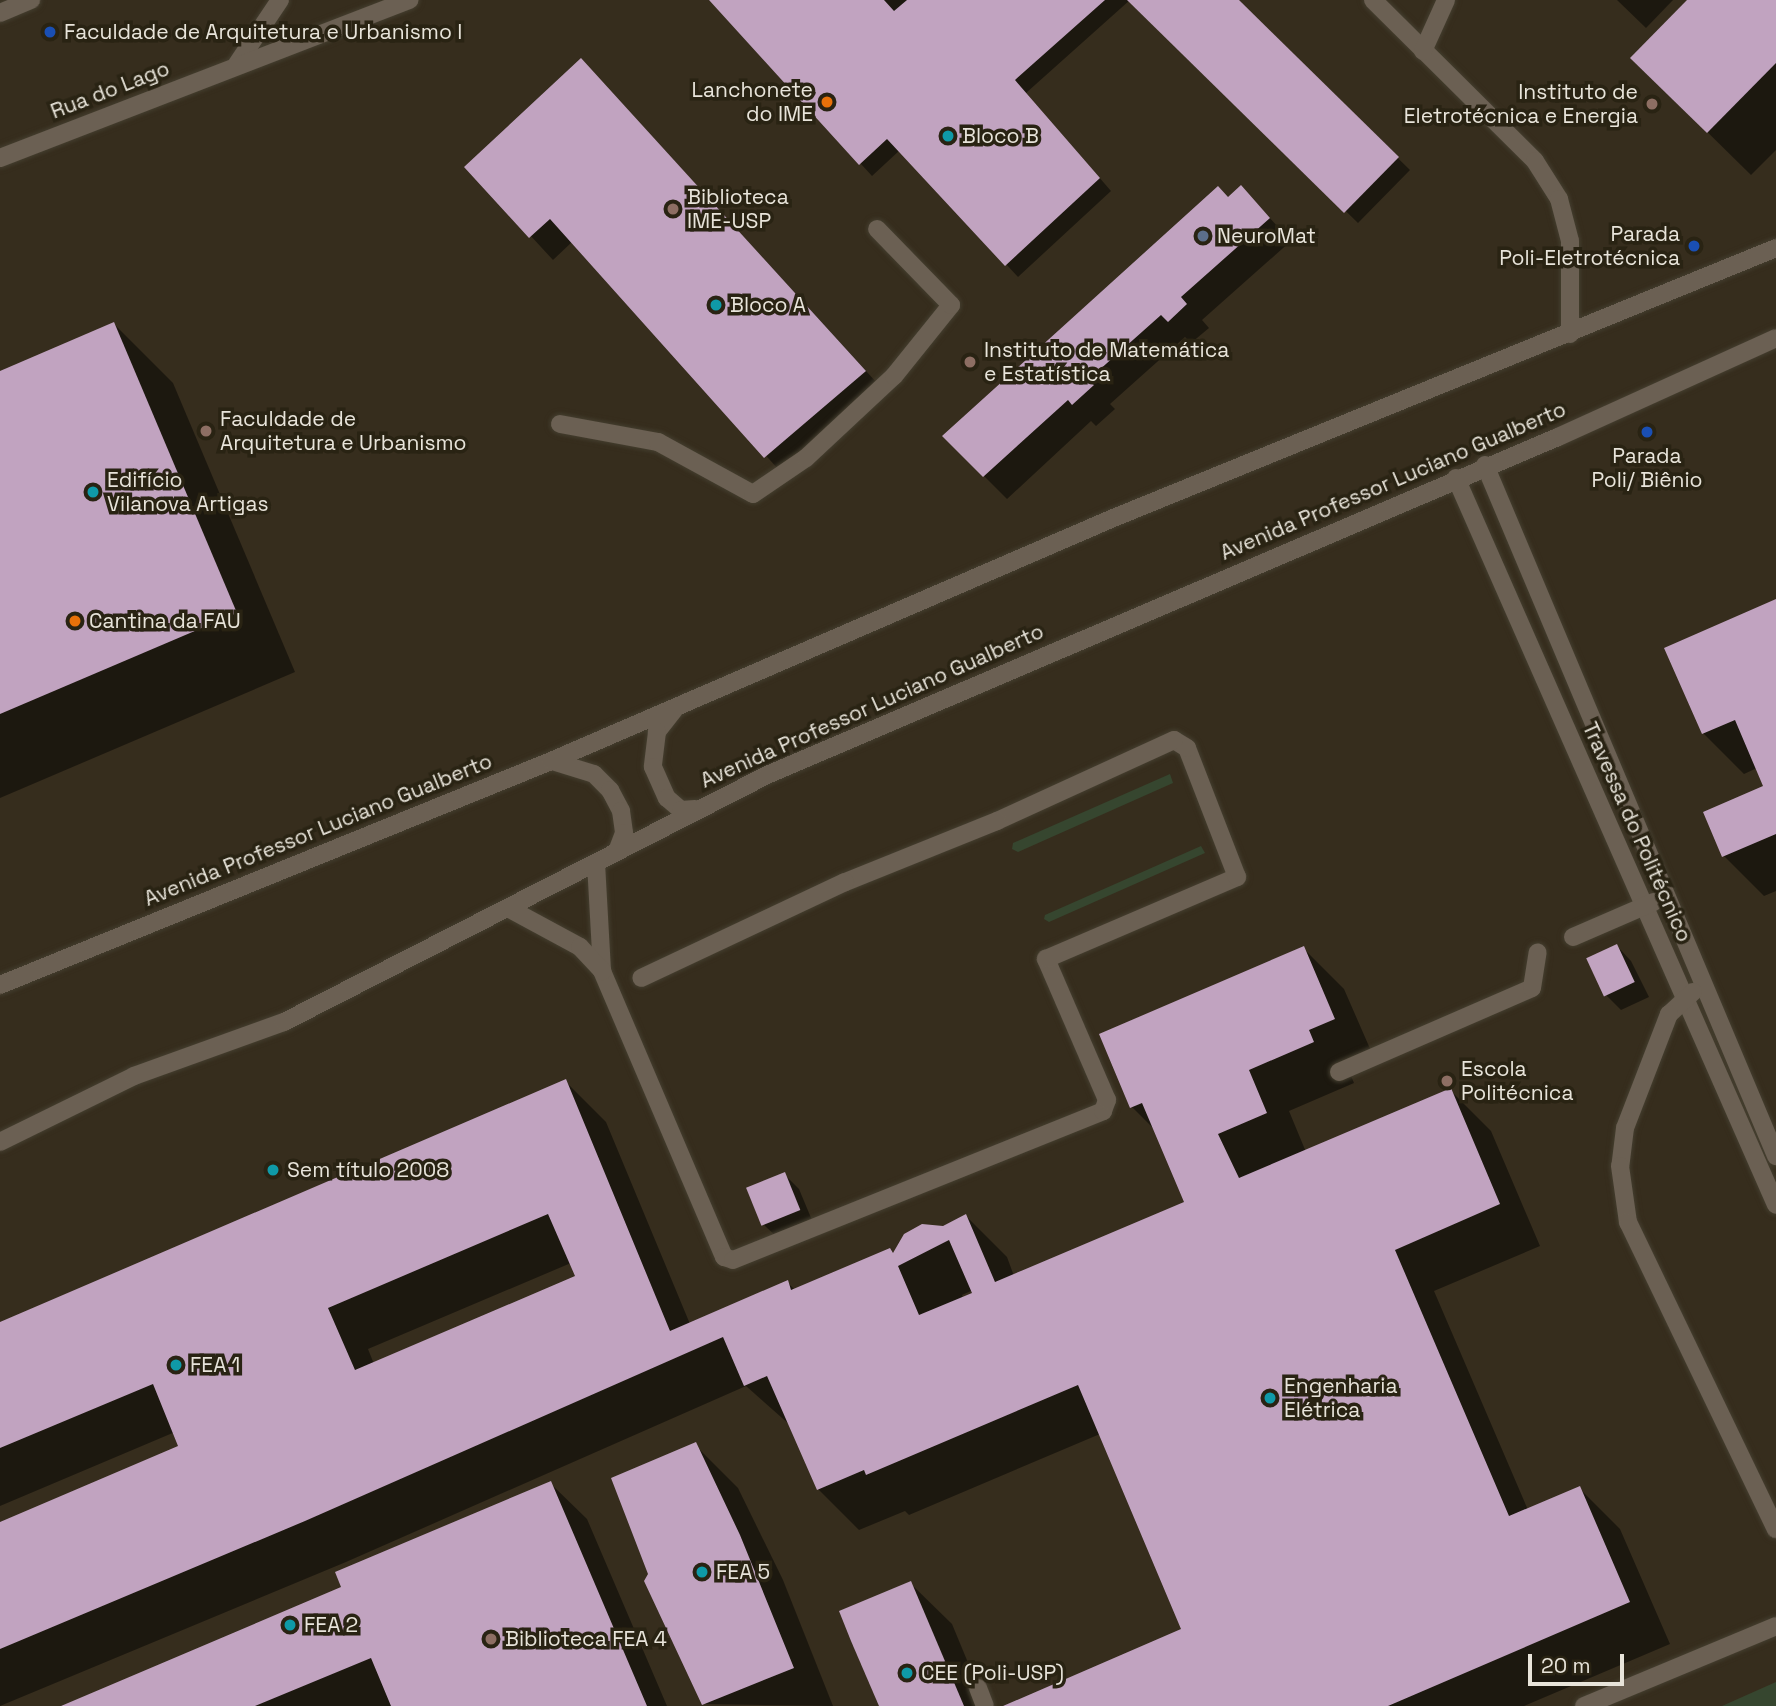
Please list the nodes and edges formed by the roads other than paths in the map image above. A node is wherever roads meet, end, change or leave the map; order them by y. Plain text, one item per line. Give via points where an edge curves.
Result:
1 (31, 0) edge
2 (280, 0) edge
3 (376, 0) edge
4 (1373, 0) edge
5 (1446, 0) edge
6 (404, 3) edge
7 (0, 13) edge
8 (1423, 51) junction
9 (237, 64) junction
10 (0, 158) edge
11 (877, 229) dead end
12 (1776, 248) edge
13 (1570, 334) junction
14 (1776, 338) edge
15 (559, 424) dead end
16 (1485, 465) junction
17 (1456, 478) junction
18 (679, 706) junction
19 (551, 761) junction
20 (695, 809) junction
21 (618, 849) junction
22 (596, 863) junction
23 (1664, 898) junction
24 (1645, 905) junction
25 (508, 908) junction
26 (1573, 937) dead end
27 (1538, 952) dead end
28 (602, 971) junction
29 (641, 978) dead end
30 (0, 985) edge
31 (1706, 986) junction
32 (1686, 996) junction
33 (1339, 1072) dead end
34 (0, 1142) edge
35 (1776, 1156) edge
36 (1776, 1205) edge
37 (1776, 1530) edge
38 (1776, 1626) edge
39 (978, 1688) dead end
40 (985, 1706) edge
41 (1584, 1706) edge

1 - 7 street
2 - 9 street
3 - 6 street
4 - 8 street
5 - 8 street
6 - 9 street, Rua do Lago
8 - 13 street via 1535,161 1559,199 1570,241
9 - 10 street, Rua do Lago
11 - 15 street via 951,305 894,376 806,458 753,494 658,442
12 - 13 street, Avenida Professor Luciano Gualberto
13 - 18 street, Avenida Professor Luciano Gualberto via 1111,519
14 - 16 street, Avenida Professor Luciano Gualberto via 1558,437
16 - 17 street, Avenida Professor Luciano Gualberto
16 - 23 street, Travessa do Politécnico
17 - 20 street, Avenida Professor Luciano Gualberto
17 - 24 street, Travessa do Politécnico
18 - 19 street, Avenida Professor Luciano Gualberto
18 - 20 street via 657,733 653,767 667,798 681,810
19 - 21 street via 594,774 610,790 621,811 624,834
19 - 30 street, Avenida Professor Luciano Gualberto
20 - 21 street, Avenida Professor Luciano Gualberto
21 - 22 street, Avenida Professor Luciano Gualberto
22 - 25 street, Avenida Professor Luciano Gualberto
22 - 28 street
23 - 24 street
23 - 31 street, Travessa do Politécnico
24 - 26 street
24 - 32 street, Travessa do Politécnico
25 - 28 street via 580,947
25 - 34 street, Avenida Professor Luciano Gualberto via 284,1022 134,1076
27 - 33 street via 1532,988
28 - 29 street via 724,1257 733,1261 1104,1109 1107,1100 1046,959 1237,877 1187,748 1174,740 998,821 845,883
31 - 32 street
31 - 35 street, Travessa do Politécnico
32 - 36 street, Travessa do Politécnico
32 - 37 street via 1669,1014 1625,1128 1620,1166 1628,1222
38 - 41 street
39 - 40 street

